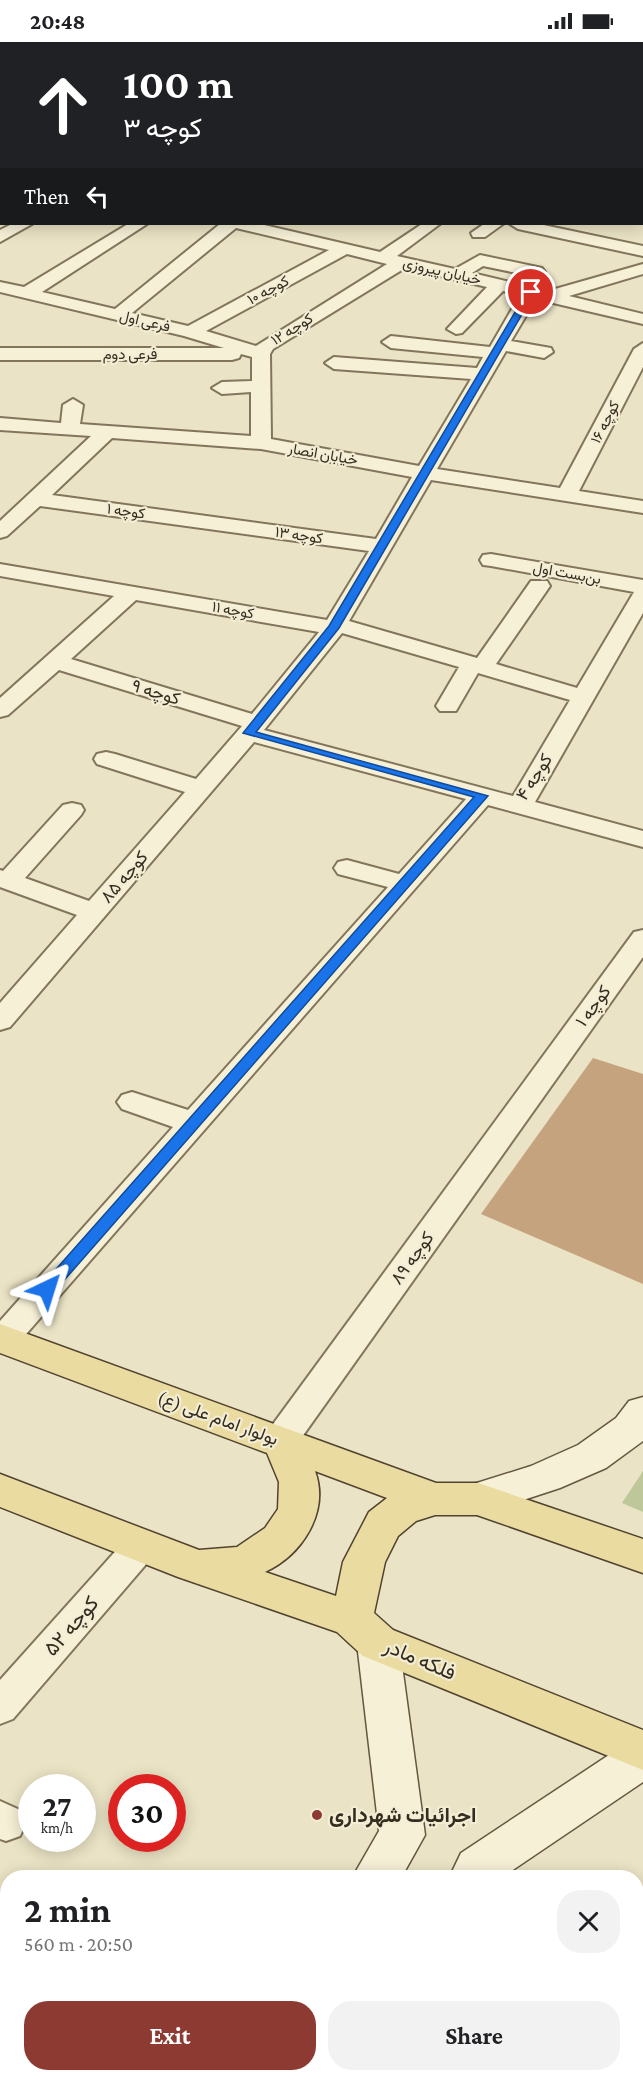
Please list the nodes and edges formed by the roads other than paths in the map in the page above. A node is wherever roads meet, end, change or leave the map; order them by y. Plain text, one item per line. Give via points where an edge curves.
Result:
1 (22, 225) edge
2 (137, 225) edge
3 (229, 225) edge
4 (431, 225) edge
5 (493, 225) edge
6 (523, 225) edge
7 (268, 226) edge
8 (332, 229) dead end
9 (479, 233) dead end
10 (0, 237) edge
11 (316, 241) junction
12 (346, 248) junction
13 (643, 251) edge
14 (393, 260) junction
15 (643, 269) edge
16 (537, 272) dead end
17 (458, 275) junction
18 (499, 285) junction
19 (0, 286) edge
20 (27, 293) junction
21 (540, 294) junction
22 (118, 315) junction
23 (643, 319) edge
24 (456, 329) dead end
25 (190, 332) junction
26 (392, 342) dead end
27 (498, 349) junction
28 (643, 349) edge
29 (544, 352) dead end
30 (0, 354) edge
31 (261, 354) junction
32 (334, 363) dead end
33 (482, 374) junction
34 (261, 386) junction
35 (222, 388) dead end
36 (73, 405) dead end
37 (4, 428) edge
38 (70, 429) junction
39 (107, 432) junction
40 (261, 443) junction
41 (424, 473) junction
42 (567, 495) junction
43 (36, 499) junction
44 (643, 507) edge
45 (217, 524) joint
46 (0, 532) edge
47 (382, 546) junction
48 (491, 560) dead end
49 (0, 570) edge
50 (539, 586) dead end
51 (643, 587) edge
52 (131, 592) junction
53 (643, 594) edge
54 (335, 626) junction
55 (55, 661) junction
56 (477, 666) junction
57 (583, 697) junction
58 (448, 706) dead end
59 (0, 710) edge
60 (253, 728) junction
61 (106, 759) dead end
62 (201, 789) junction
63 (482, 796) junction
64 (520, 806) junction
65 (72, 810) dead end
66 (643, 839) edge
67 (347, 868) dead end
68 (4, 879) edge
69 (405, 883) junction
70 (95, 912) junction
71 (643, 938) edge
72 (10, 995) edge
73 (0, 1021) edge
74 (544, 1075) joint
75 (132, 1102) dead end
76 (194, 1123) junction
77 (2, 1339) edge
78 (640, 1422) edge
79 (280, 1441) junction
80 (0, 1490) edge
81 (435, 1499) junction
82 (478, 1499) junction
83 (142, 1545) junction
84 (643, 1556) edge
85 (193, 1565) junction
86 (365, 1631) junction
87 (0, 1707) edge
88 (643, 1750) edge
89 (643, 1757) edge
90 (380, 1870) edge
91 (476, 1870) edge

1 - 10 street
2 - 20 street
3 - 22 street
4 - 14 street, کوچه ۱۲
5 - 9 street
6 - 13 street
7 - 11 street, خیابان پیروزی
8 - 11 street
11 - 12 street, خیابان پیروزی
12 - 14 street, خیابان پیروزی
12 - 25 street, کوچه ۱۰
14 - 17 street, خیابان پیروزی
14 - 31 street, کوچه ۱۲ via 265,346
15 - 21 street
16 - 17 street via 480,260
17 - 18 street, خیابان پیروزی
18 - 21 street, خیابان پیروزی
18 - 24 street
19 - 20 street, فرعی اول
20 - 22 street, فرعی اول
21 - 23 street, خیابان پیروزی
21 - 27 street, کوچه ۸۵
22 - 25 street, فرعی اول
25 - 31 street, فرعی اول
26 - 27 street
27 - 29 street
27 - 33 street, کوچه ۸۵
28 - 42 street, کوچه ۱۶
30 - 31 street, فرعی دوم via 50,360
31 - 34 street, کوچه ۱۲
32 - 33 street
33 - 41 street, کوچه ۸۵
34 - 35 street
34 - 40 street, کوچه ۱۲
36 - 38 street
37 - 38 street, خیابان انصار
38 - 39 street, خیابان انصار
39 - 40 street, خیابان انصار
39 - 43 street
40 - 41 street, خیابان انصار
41 - 42 street, خیابان انصار
41 - 47 street, کوچه ۸۵
42 - 44 street, خیابان انصار
43 - 45 street, کوچه ۱
43 - 46 street
45 - 47 street, کوچه ۱۳
47 - 54 street, کوچه ۸۵
48 - 51 street, بن‌بست اول
49 - 52 street, کوچه ۱۱
50 - 56 street
52 - 54 street, کوچه ۱۱
52 - 55 street
53 - 57 street, کوچه ۴
54 - 56 street
54 - 60 street, کوچه ۸۵
55 - 59 street
55 - 60 street, کوچه ۹
56 - 57 street
56 - 58 street
57 - 64 street, کوچه ۴
60 - 62 street, کوچه ۸۵
60 - 63 street, کوچه ۴
61 - 62 street
62 - 70 street, کوچه ۸۵
63 - 64 street, کوچه ۴
63 - 69 street
64 - 66 street
65 - 68 street
67 - 69 street
68 - 70 street
69 - 76 street
70 - 72 street, کوچه ۸۵
71 - 74 street, کوچه ۱
72 - 73 street, کوچه ۸۵
74 - 79 street, کوچه ۸۹
75 - 76 street
76 - 77 street
77 - 79 main road, بولوار امام علی (ع)
78 - 82 street via 578,1466
79 - 81 main road, بولوار امام علی (ع)
79 - 85 main road via 296,1473 300,1496 297,1514 284,1534 269,1550 238,1564
80 - 83 main road
81 - 82 main road
81 - 86 main road via 403,1508 383,1524 364,1562
82 - 84 main road
83 - 85 main road
83 - 87 street, کوچه ۵۲
85 - 86 main road
86 - 88 main road, فلکه مادر
86 - 90 street via 402,1835
89 - 91 street

